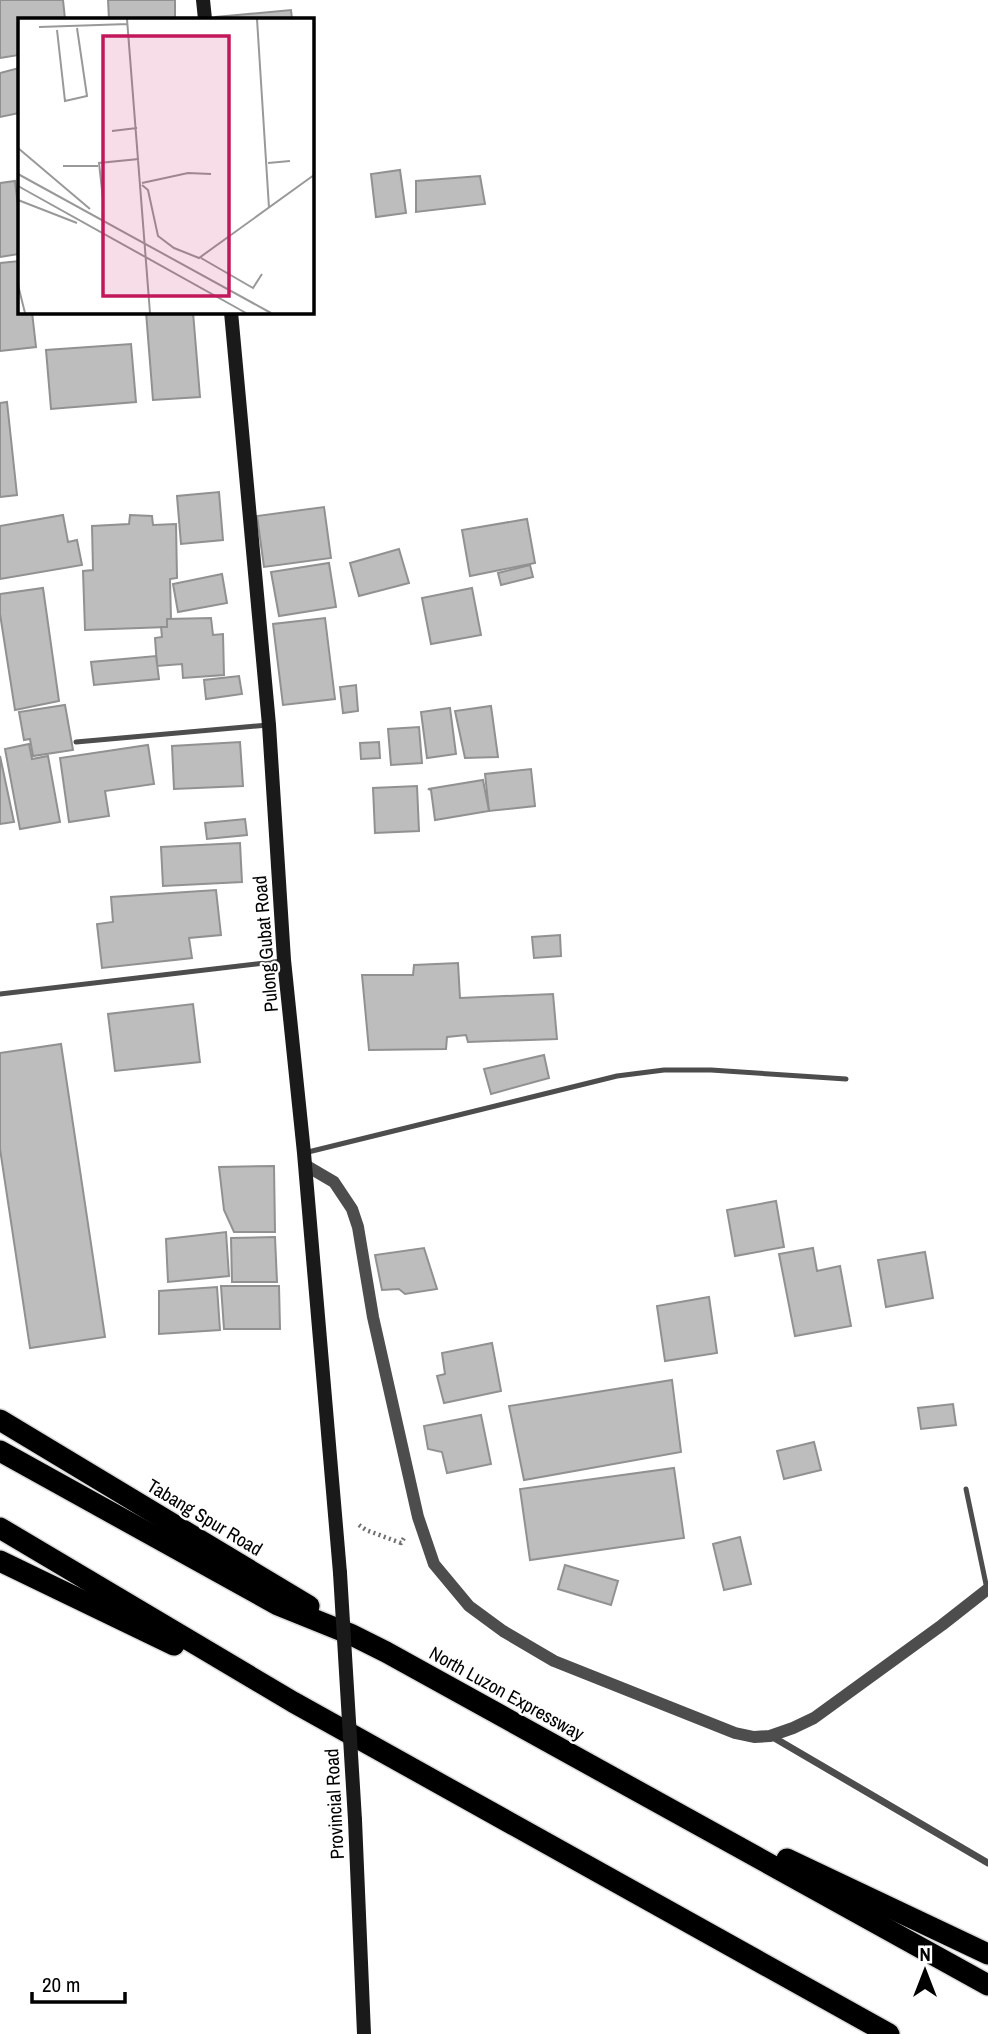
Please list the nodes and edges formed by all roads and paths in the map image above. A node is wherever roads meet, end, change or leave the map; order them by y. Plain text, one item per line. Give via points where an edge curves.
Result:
1 (203, 0) edge
2 (205, 18) edge
3 (231, 313) edge
4 (269, 724) junction
5 (76, 742) dead end
6 (285, 960) junction
7 (0, 993) edge
8 (846, 1079) dead end
9 (305, 1159) junction
10 (0, 1420) edge
11 (0, 1451) edge
12 (967, 1489) dead end
13 (336, 1507) junction
14 (418, 1517) junction
15 (0, 1528) edge
16 (0, 1561) edge
17 (340, 1573) joint
18 (988, 1589) edge
19 (386, 1652) junction
20 (293, 1702) junction
21 (770, 1736) junction
22 (610, 1776) junction
23 (988, 1863) edge
24 (988, 1954) edge
25 (988, 1985) edge
26 (364, 2034) edge
27 (889, 2034) edge

1 - 2 main road
3 - 4 main road, Pulong Gubat Road
4 - 5 lane
4 - 6 main road, Pulong Gubat Road
6 - 7 lane
6 - 9 main road, Pulong Gubat Road
8 - 9 lane via 711,1070 617,1076
9 - 13 main road, Pulong Gubat Road
9 - 14 street via 334,1182 358,1227 373,1317
10 - 19 highway, Tabang Spur Road
11 - 19 highway, North Luzon Expressway via 278,1605
12 - 18 lane
13 - 14 path via 366,1530 401,1543
13 - 17 main road, Pulong Gubat Road
14 - 21 street via 435,1563 469,1606 503,1631 554,1661 702,1721 744,1735
15 - 20 highway
16 - 20 highway
17 - 26 main road, Provincial Road, bridge
18 - 21 street via 814,1718
19 - 22 highway, North Luzon Expressway
20 - 27 highway
21 - 23 street
22 - 24 highway
22 - 25 highway, North Luzon Expressway

